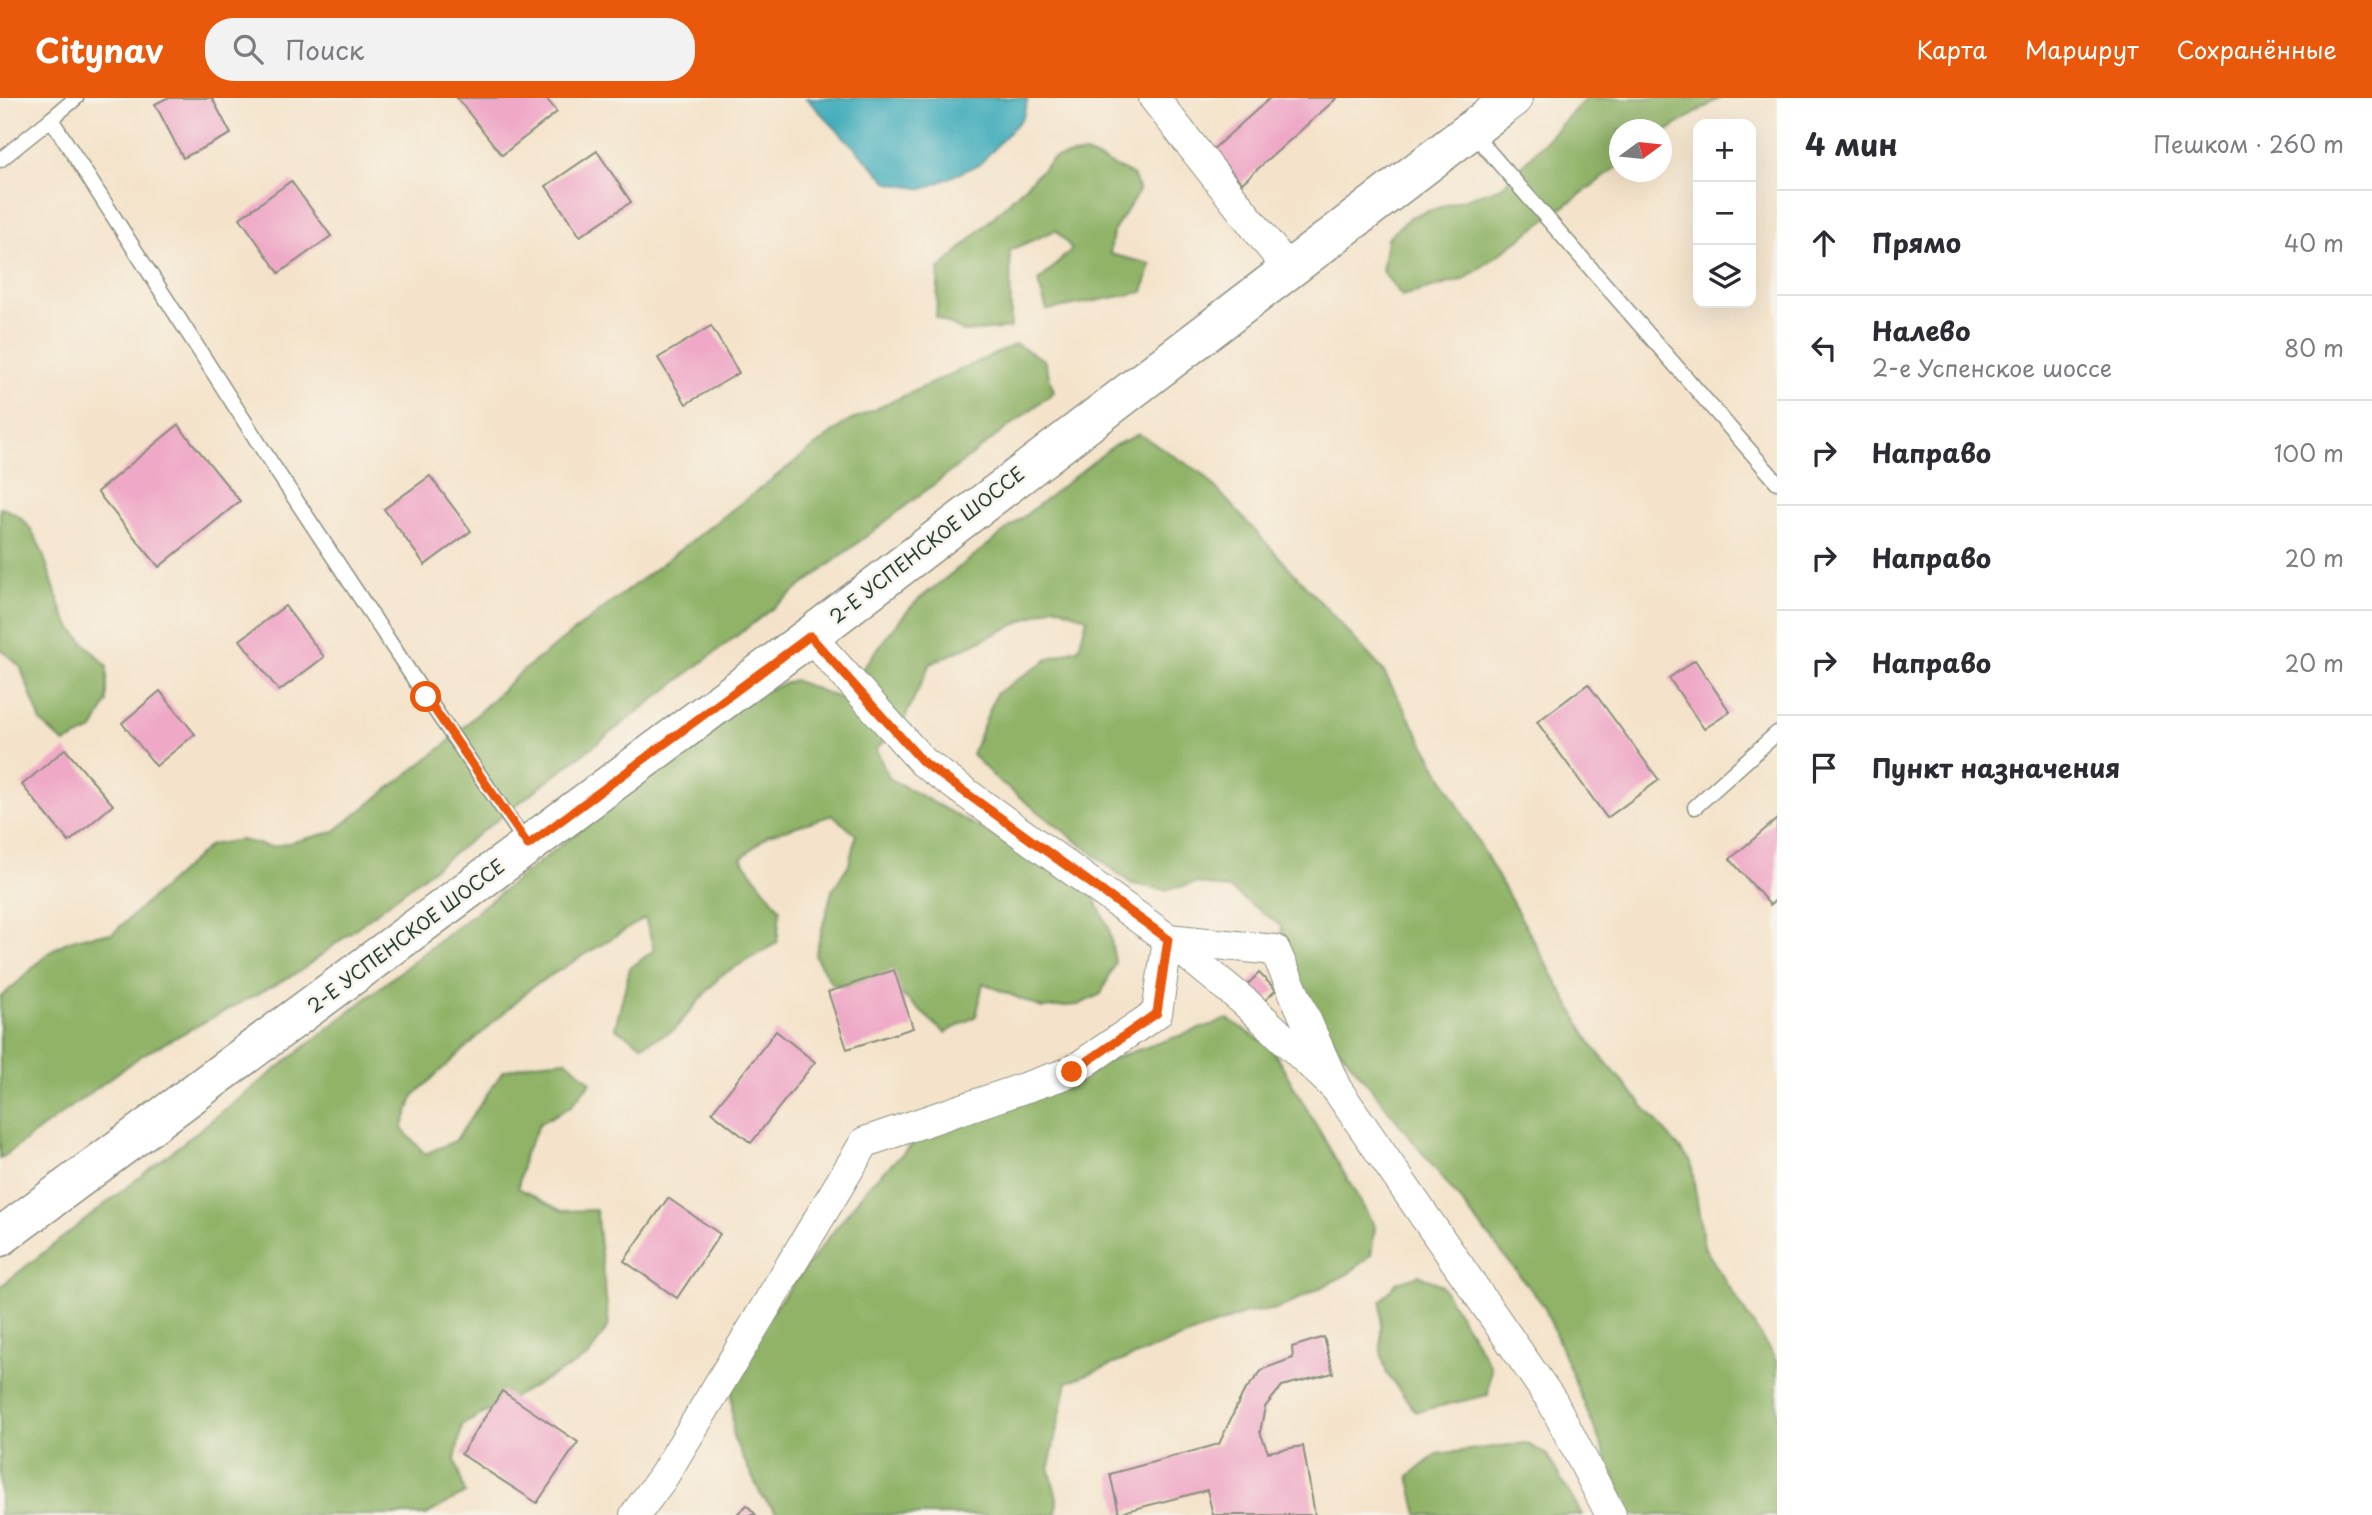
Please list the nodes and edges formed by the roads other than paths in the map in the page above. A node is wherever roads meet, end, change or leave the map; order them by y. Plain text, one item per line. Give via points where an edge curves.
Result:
1 (76, 98) edge
2 (1154, 98) edge
3 (1513, 98) edge
4 (51, 119) junction
5 (1470, 130) junction
6 (0, 160) edge
7 (1287, 268) junction
8 (1777, 482) edge
9 (810, 636) junction
10 (1777, 733) edge
11 (1695, 807) dead end
12 (528, 845) junction
13 (1168, 939) junction
14 (1336, 1088) junction
15 (0, 1237) edge
16 (635, 1515) edge
17 (1611, 1515) edge

1 - 4 lane
2 - 7 street
3 - 5 main road, 2-Е УСПЕНСКОЕ ШОССЕ
4 - 6 lane
4 - 12 lane via 272,464
5 - 7 main road, 2-Е УСПЕНСКОЕ ШОССЕ
5 - 8 lane
7 - 9 main road, 2-Е УСПЕНСКОЕ ШОССЕ
9 - 12 main road, 2-Е УСПЕНСКОЕ ШОССЕ
9 - 13 street via 923,762
10 - 11 lane
12 - 15 main road, 2-Е УСПЕНСКОЕ ШОССЕ
13 - 14 street
13 - 14 street via 1275,950
13 - 16 street via 1157,1013 1072,1072 864,1142 663,1477
14 - 17 street via 1552,1401

